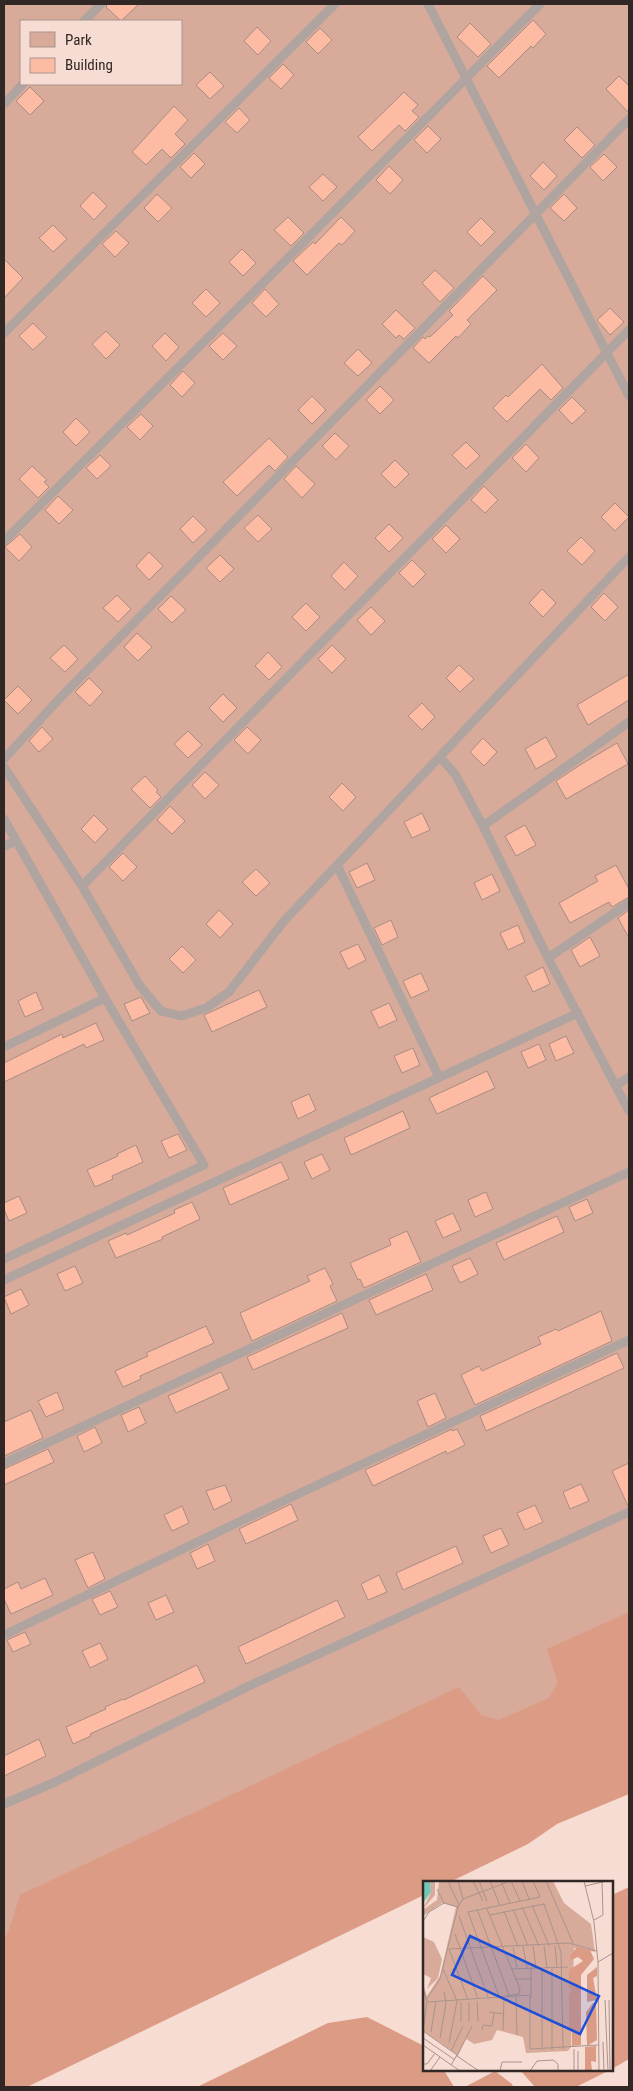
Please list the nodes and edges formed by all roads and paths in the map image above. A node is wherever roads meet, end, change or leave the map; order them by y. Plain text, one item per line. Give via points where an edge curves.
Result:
1 (101, 4) edge
2 (335, 4) edge
3 (428, 4) edge
4 (540, 4) edge
5 (85, 20) edge
6 (466, 78) junction
7 (22, 85) edge
8 (4, 104) edge
9 (629, 119) edge
10 (536, 214) junction
11 (629, 330) edge
12 (4, 333) edge
13 (607, 352) junction
14 (629, 396) edge
15 (4, 541) edge
16 (629, 557) edge
17 (629, 722) edge
18 (440, 757) junction
19 (4, 759) edge
20 (4, 767) edge
21 (4, 819) edge
22 (483, 826) junction
23 (16, 841) junction
24 (4, 846) edge
25 (337, 866) junction
26 (82, 886) junction
27 (629, 903) edge
28 (548, 958) junction
29 (105, 998) junction
30 (578, 1013) junction
31 (4, 1047) edge
32 (629, 1077) edge
33 (439, 1078) junction
34 (617, 1085) junction
35 (629, 1111) edge
36 (629, 1172) edge
37 (4, 1259) edge
38 (4, 1280) edge
39 (629, 1340) edge
40 (4, 1463) edge
41 (629, 1512) edge
42 (4, 1635) edge
43 (4, 1804) edge

1 - 5 lane
2 - 12 lane
3 - 6 lane
4 - 6 lane
6 - 10 lane
6 - 15 lane
7 - 8 lane
9 - 10 lane
10 - 13 lane
10 - 19 lane via 61,697
11 - 13 lane
13 - 14 lane
13 - 26 lane
16 - 18 lane
17 - 22 lane
18 - 22 lane via 456,774
18 - 25 lane
20 - 26 lane
21 - 23 lane
22 - 28 lane
23 - 24 lane
23 - 29 lane
25 - 26 lane via 284,921 229,992 206,1008 182,1016 161,1010 140,986
25 - 33 lane
27 - 28 lane
28 - 30 lane
29 - 31 lane
29 - 37 lane via 204,1165
30 - 33 lane
30 - 34 lane
32 - 34 lane
33 - 38 lane
34 - 35 lane
36 - 40 lane
39 - 42 lane
41 - 43 lane via 251,1685

